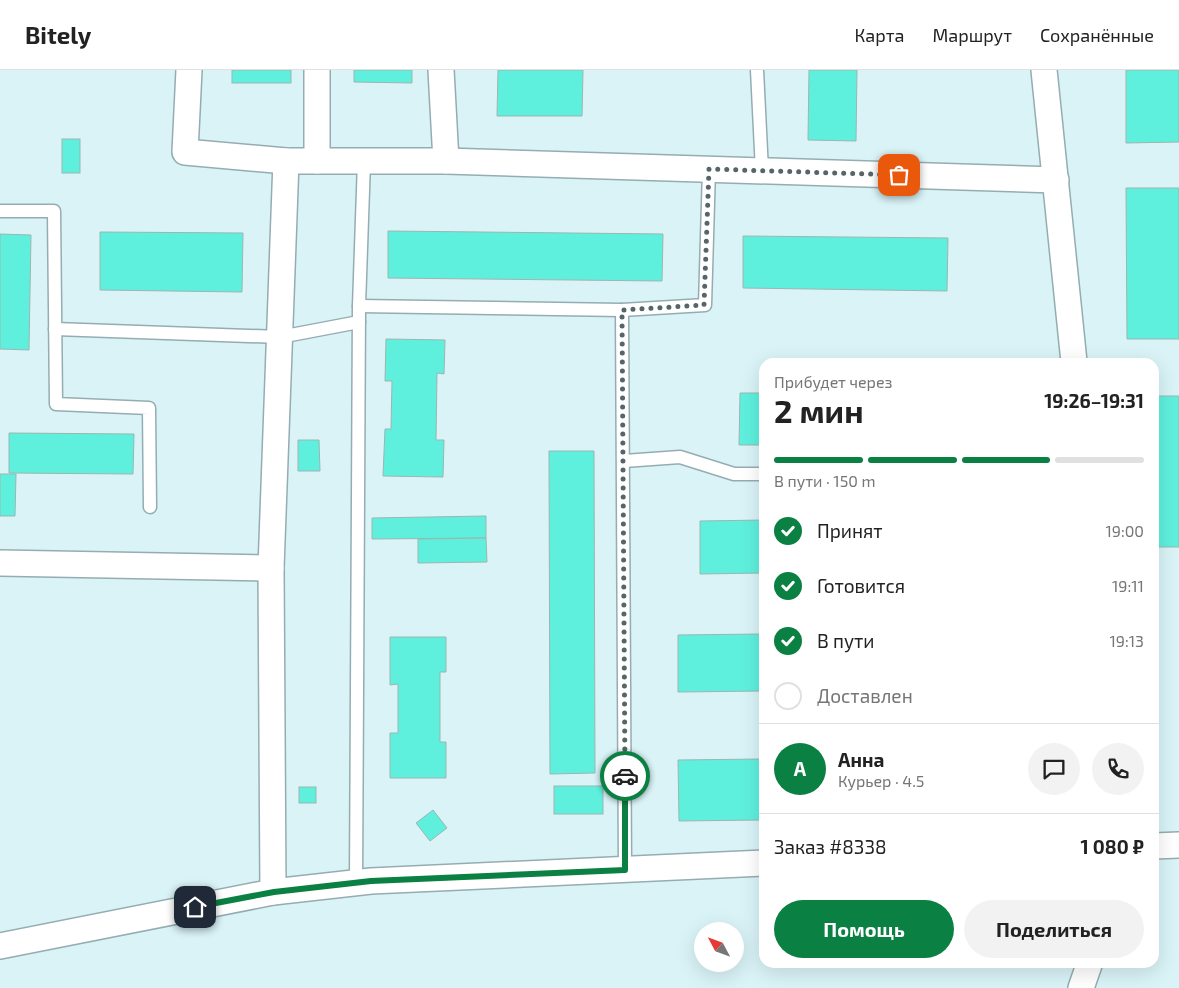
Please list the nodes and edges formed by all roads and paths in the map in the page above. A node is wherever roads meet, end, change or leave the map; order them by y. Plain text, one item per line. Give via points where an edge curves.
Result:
1 (189, 70) edge
2 (317, 70) edge
3 (441, 70) edge
4 (756, 70) edge
5 (1044, 70) edge
6 (286, 160) junction
7 (317, 161) junction
8 (364, 161) junction
9 (446, 161) junction
10 (709, 169) junction
11 (762, 171) junction
12 (1056, 180) junction
13 (0, 211) edge
14 (359, 306) junction
15 (622, 310) junction
16 (359, 322) junction
17 (56, 329) junction
18 (280, 337) junction
19 (1074, 358) edge
20 (624, 461) junction
21 (759, 474) edge
22 (150, 507) dead end
23 (0, 563) edge
24 (271, 568) junction
25 (1179, 844) edge
26 (1159, 846) edge
27 (759, 863) edge
28 (625, 870) junction
29 (356, 883) junction
30 (274, 892) junction
31 (0, 946) edge
32 (1088, 968) edge
33 (1081, 988) edge

1 - 6 street via 186,152
2 - 7 street
3 - 9 street
4 - 11 lane
5 - 12 street
6 - 7 street
6 - 18 street
7 - 8 street
8 - 9 street
8 - 14 lane
9 - 10 street
10 - 11 street
10 - 15 lane via 704,305
11 - 12 street
12 - 19 street
13 - 17 lane via 54,211
14 - 15 lane
14 - 16 lane
15 - 20 lane
16 - 18 lane
16 - 29 lane
17 - 18 lane
17 - 22 lane via 56,404 149,408
18 - 24 street
20 - 21 lane via 680,456 734,474
20 - 28 lane
23 - 24 street
24 - 30 street
25 - 26 street
27 - 28 street
28 - 29 street
29 - 30 street
30 - 31 street
32 - 33 street

